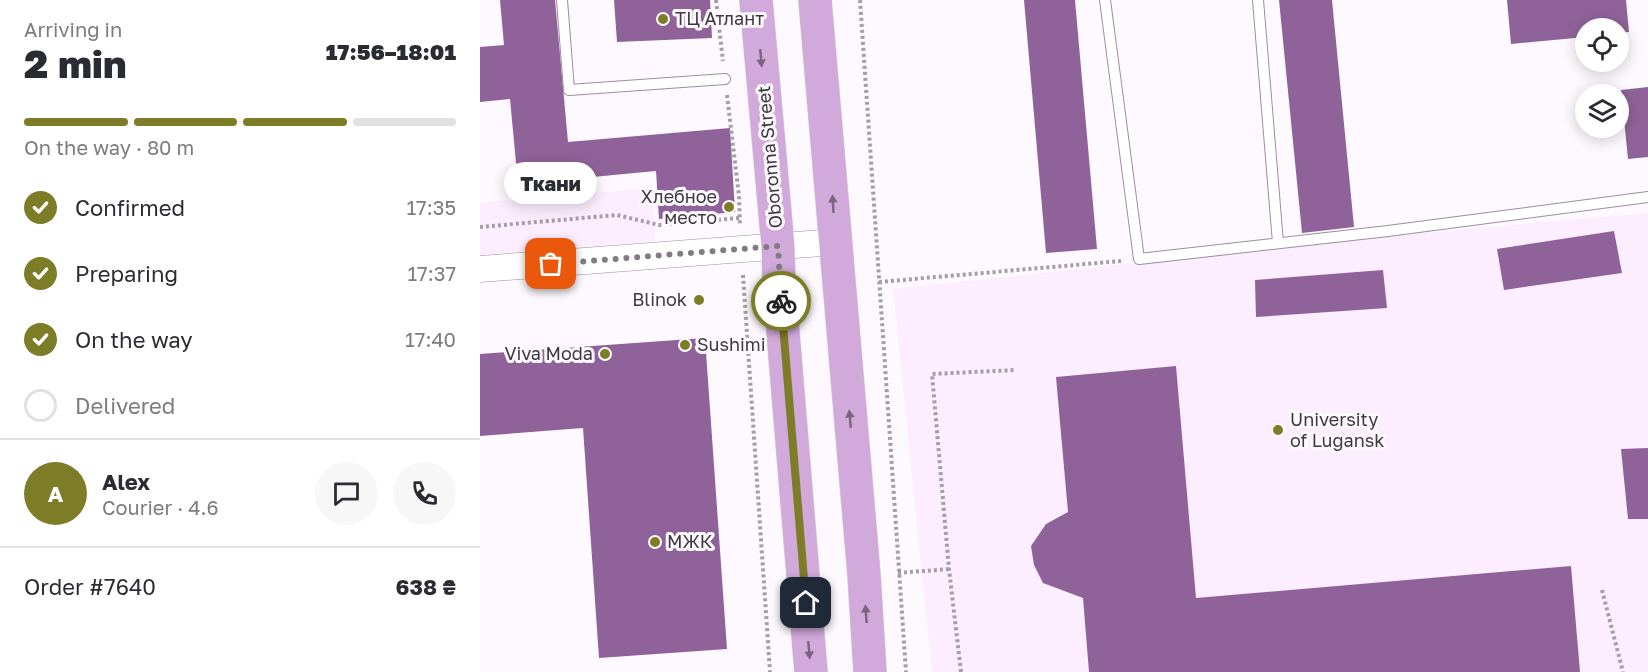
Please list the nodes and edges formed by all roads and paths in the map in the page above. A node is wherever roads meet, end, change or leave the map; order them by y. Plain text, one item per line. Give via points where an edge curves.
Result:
1 (562, 0) edge
2 (717, 0) edge
3 (756, 0) edge
4 (815, 0) edge
5 (860, 0) edge
6 (1106, 0) edge
7 (1258, 0) edge
8 (725, 78) junction
9 (1648, 196) edge
10 (740, 218) junction
11 (480, 227) edge
12 (835, 242) junction
13 (1278, 243) junction
14 (778, 246) junction
15 (741, 250) junction
16 (1139, 259) junction
17 (480, 270) edge
18 (879, 282) junction
19 (1016, 370) dead end
20 (949, 569) junction
21 (899, 573) junction
22 (864, 575) junction
23 (1602, 590) dead end
24 (770, 672) edge
25 (811, 672) edge
26 (870, 672) edge
27 (906, 672) edge
28 (961, 672) edge
29 (1623, 672) edge

1 - 8 lane via 569,90
2 - 8 path
3 -> 14 main road, Oboronna Street
12 -> 4 main road
5 - 18 path
6 - 16 lane
7 - 13 lane
8 - 10 path
9 - 13 lane
10 - 11 path via 659,225 617,215
10 - 15 path
12 - 14 street
22 -> 12 main road
13 - 16 lane
14 - 15 street
14 -> 25 main road, Oboronna Street
15 - 17 street
15 - 24 path
16 - 18 path
18 - 21 path
19 - 20 path via 932,375
20 - 21 path
20 - 28 path
21 - 22 path
21 - 27 path
26 -> 22 main road
23 - 29 path

